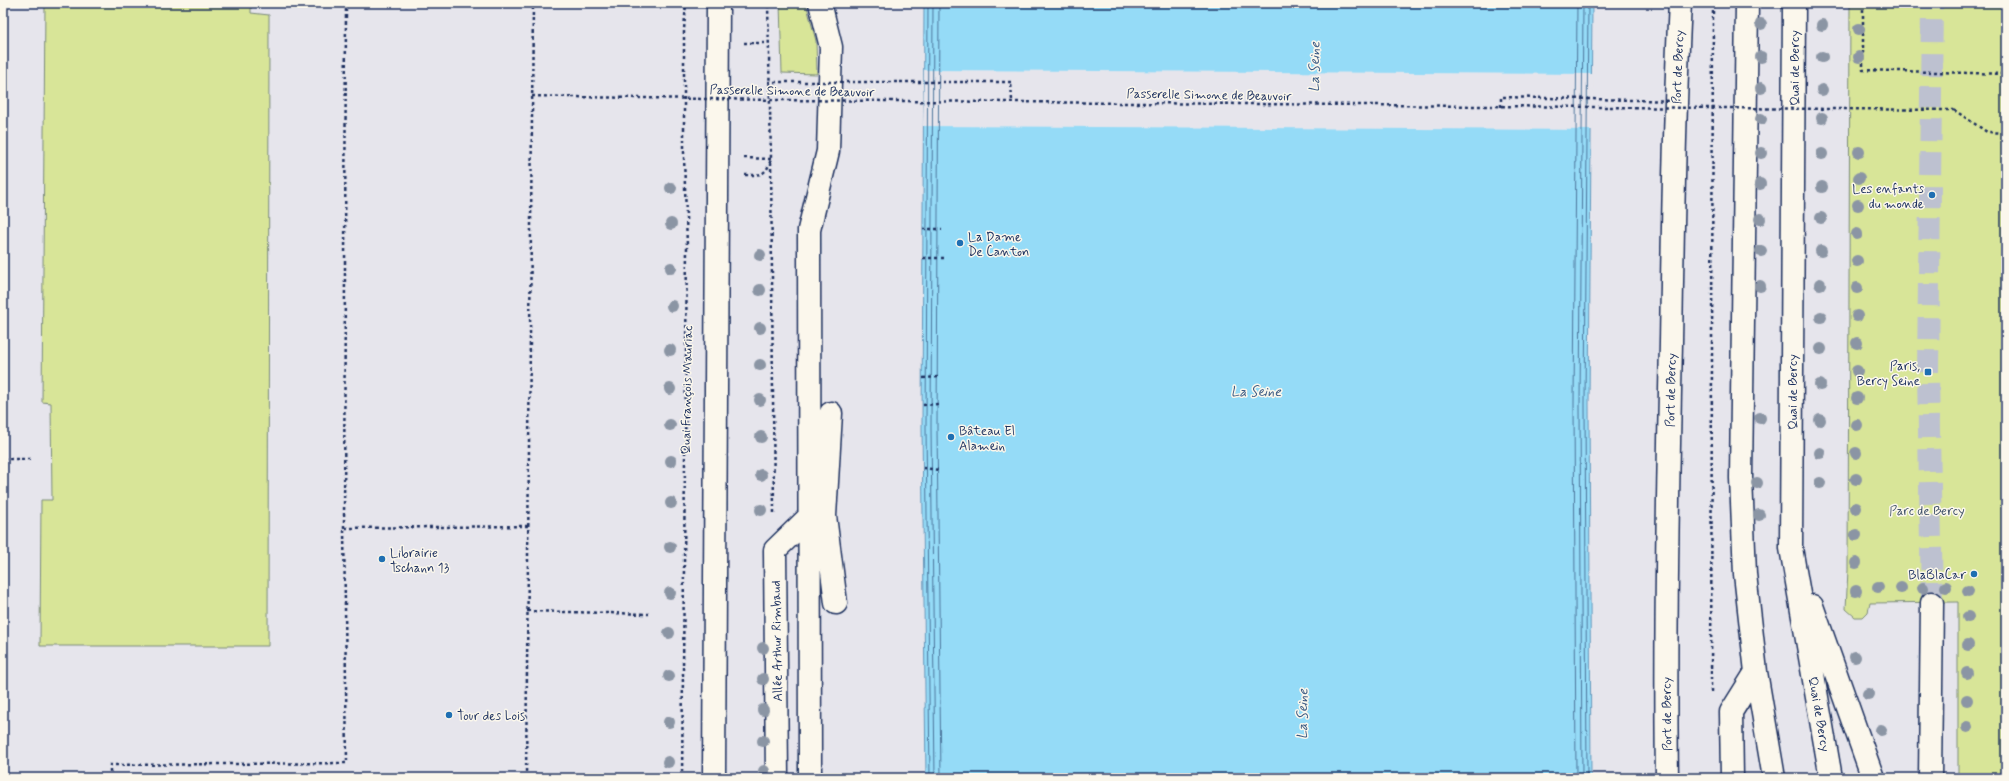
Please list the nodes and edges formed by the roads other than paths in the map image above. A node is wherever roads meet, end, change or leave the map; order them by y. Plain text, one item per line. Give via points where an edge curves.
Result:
1 (718, 3) edge
2 (820, 3) edge
3 (1680, 3) edge
4 (1747, 3) edge
5 (1794, 3) edge
6 (831, 413) dead end
7 (817, 517) junction
8 (1791, 548) junction
9 (836, 603) dead end
10 (1932, 603) tunnel mouth
11 (1756, 672) junction
12 (714, 778) edge
13 (777, 778) edge
14 (810, 778) edge
15 (1667, 778) edge
16 (1732, 778) edge
17 (1774, 778) edge
18 (1831, 778) edge
19 (1873, 778) edge
20 (1930, 778) edge

1 - 12 main road
2 - 7 main road via 831,46 828,151 809,230
3 - 15 main road, Port de Bercy via 1667,529
4 - 11 main road via 1741,478 1745,574
5 - 8 main road, Quai de Bercy
6 - 7 main road
7 - 9 main road
7 - 13 main road, Allée Arthur Rimbaud via 774,550
7 - 14 main road
8 - 18 main road, Quai de Bercy
8 - 19 main road
10 - 20 main road
11 - 16 main road via 1731,712
11 - 17 main road

